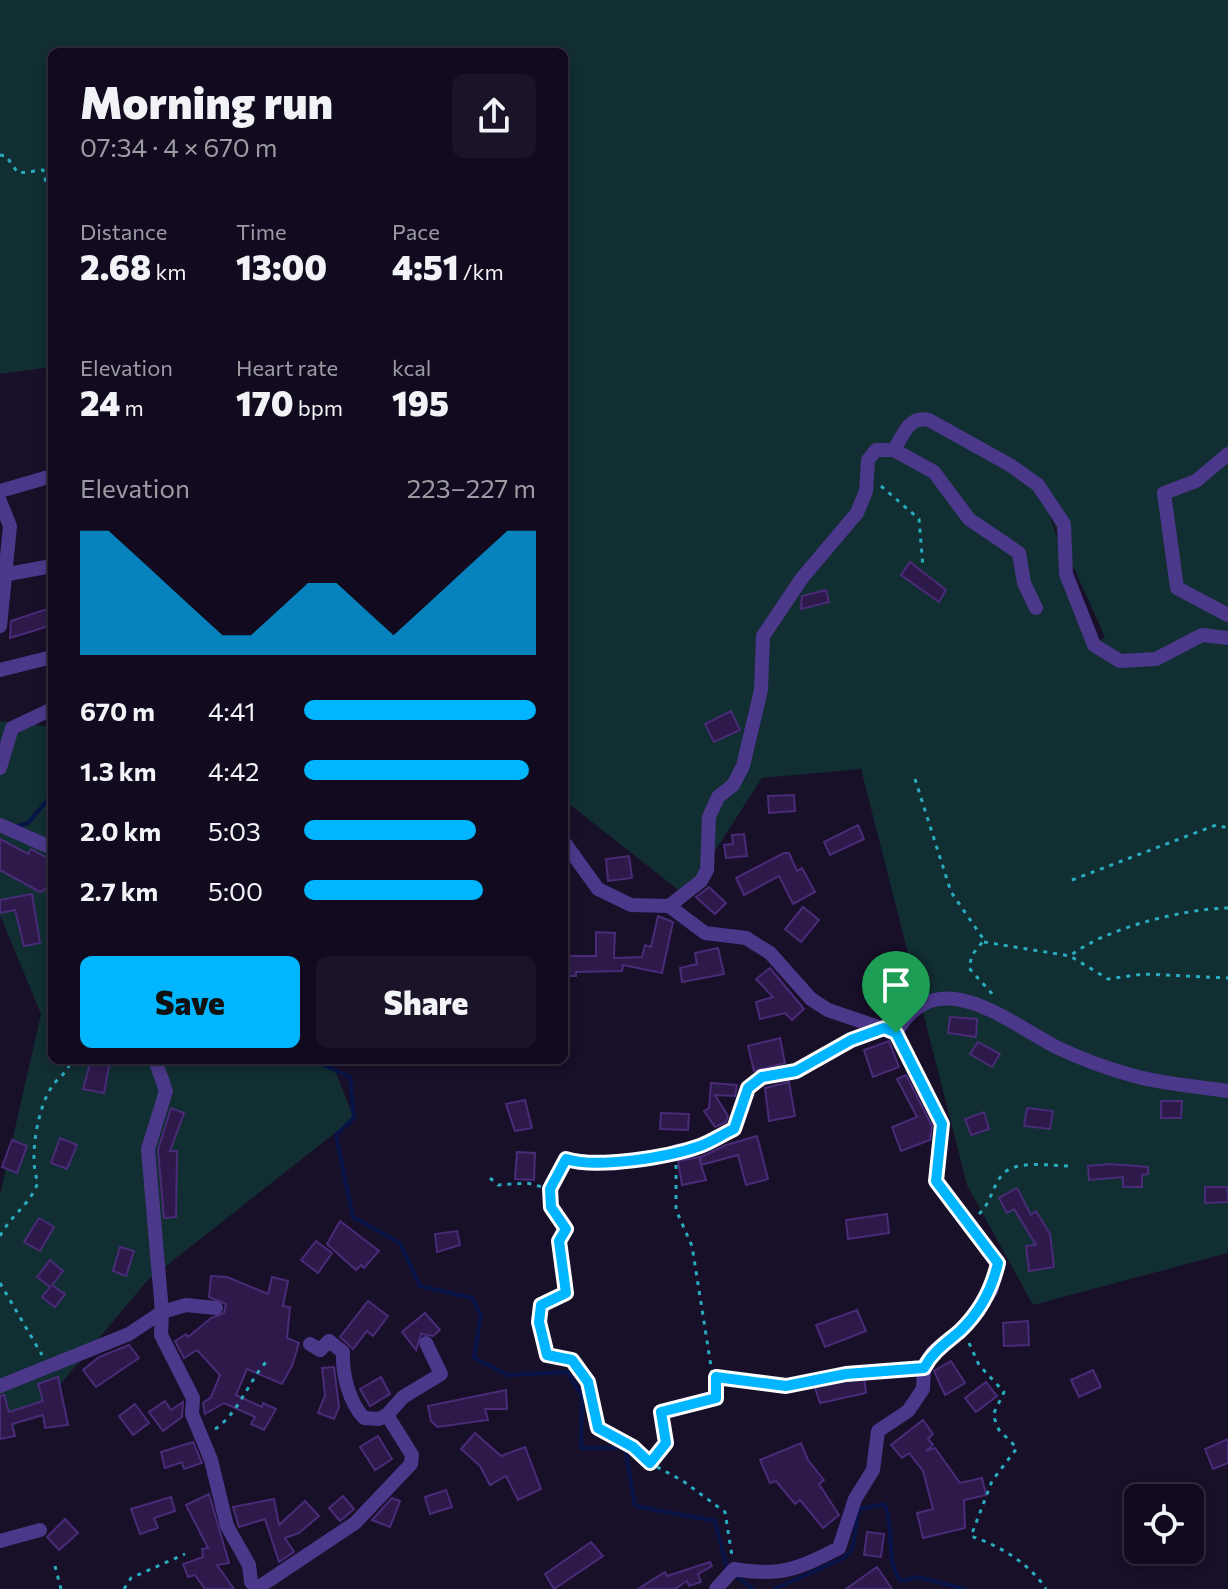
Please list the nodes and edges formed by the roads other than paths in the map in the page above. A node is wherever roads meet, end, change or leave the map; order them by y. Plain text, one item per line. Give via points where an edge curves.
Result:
1 (894, 450) junction
2 (1228, 454) edge
3 (48, 477) edge
4 (0, 491) edge
5 (0, 501) edge
6 (48, 567) edge
7 (8, 574) junction
8 (1036, 608) dead end
9 (1228, 615) edge
10 (0, 626) edge
11 (1228, 638) edge
12 (48, 658) edge
13 (0, 670) edge
14 (48, 711) edge
15 (4, 737) edge
16 (0, 768) edge
17 (0, 825) edge
18 (48, 846) edge
19 (568, 848) edge
20 (669, 906) junction
21 (890, 1030) junction
22 (156, 1064) edge
23 (1228, 1091) edge
24 (677, 1151) road end
25 (216, 1308) dead end
26 (162, 1312) junction
27 (426, 1343) dead end
28 (310, 1344) dead end
29 (0, 1386) edge
30 (387, 1415) junction
31 (40, 1530) dead end
32 (0, 1541) edge
33 (725, 1579) edge
34 (259, 1588) edge

1 - 8 street via 934,472 969,519 1019,553 1024,583
1 - 11 street via 911,421 919,418 1038,485 1064,524 1066,574 1094,645 1120,661 1156,659 1202,635
1 - 20 street via 876,450 857,513 802,578 763,636 761,690 743,766 709,817 707,870
2 - 9 street via 1196,481 1164,493 1177,588
3 - 4 street
5 - 7 street via 10,526
6 - 7 street
7 - 10 street
12 - 13 street
14 - 15 street
15 - 16 street
17 - 18 street
19 - 20 street via 598,889 631,905
20 - 21 street via 705,933 746,938 770,953 811,999 828,1010
21 - 23 street via 919,1007 949,999 997,1011 1057,1047 1132,1076
21 - 24 street via 851,1040 796,1071 762,1077 748,1088 734,1129 699,1147
21 - 33 street via 942,1124 936,1181 998,1263 991,1291 962,1329 932,1353 924,1368 923,1389 908,1411 878,1431 873,1470 855,1499 839,1548 804,1566
22 - 26 street via 166,1091 148,1149
25 - 26 street via 186,1305
26 - 29 street via 129,1334
26 - 34 street via 161,1335 193,1398 192,1414 221,1493 227,1526 249,1565 251,1582
27 - 30 street via 441,1374 403,1397
28 - 30 street via 320,1350 329,1341 343,1352 342,1369 364,1418
30 - 34 street via 412,1455 411,1464 355,1523
31 - 32 street

